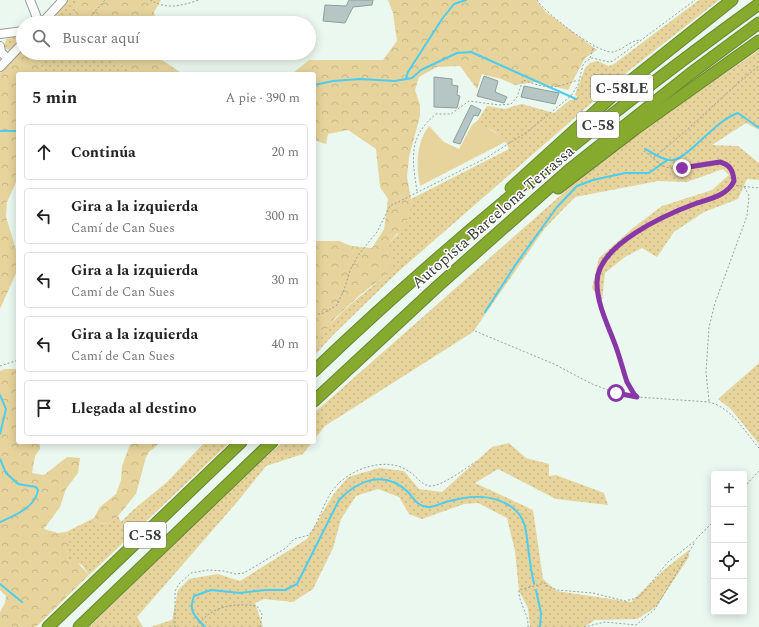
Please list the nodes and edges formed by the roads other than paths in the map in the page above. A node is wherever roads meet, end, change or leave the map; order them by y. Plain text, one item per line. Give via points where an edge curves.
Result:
1 (30, 0) edge
2 (63, 0) edge
3 (732, 0) edge
4 (759, 4) edge
5 (38, 16) edge
6 (48, 16) edge
7 (759, 23) edge
8 (16, 32) edge
9 (0, 34) edge
10 (759, 41) edge
11 (0, 46) edge
12 (16, 50) edge
13 (8, 59) junction
14 (0, 67) edge
15 (492, 238) junction
16 (443, 253) junction
17 (316, 369) edge
18 (316, 399) edge
19 (239, 444) edge
20 (270, 444) edge
21 (48, 627) edge
22 (80, 627) edge

1 - 5 street
2 - 6 street
3 - 16 highway, C-58LE via 619,90
4 - 16 highway, Autopista Barcelona-Terrassa / C-58 via 592,130
7 - 15 highway, Autopista Barcelona-Terrassa / C-58 via 599,145
8 - 9 street
10 - 15 highway via 635,128
11 - 13 street via 1,52
12 - 13 street
13 - 14 street
15 - 18 highway, Autopista Barcelona-Terrassa / C-58
16 - 17 highway, Autopista Barcelona-Terrassa / C-58
19 - 21 highway, C-58
20 - 22 highway, C-58

